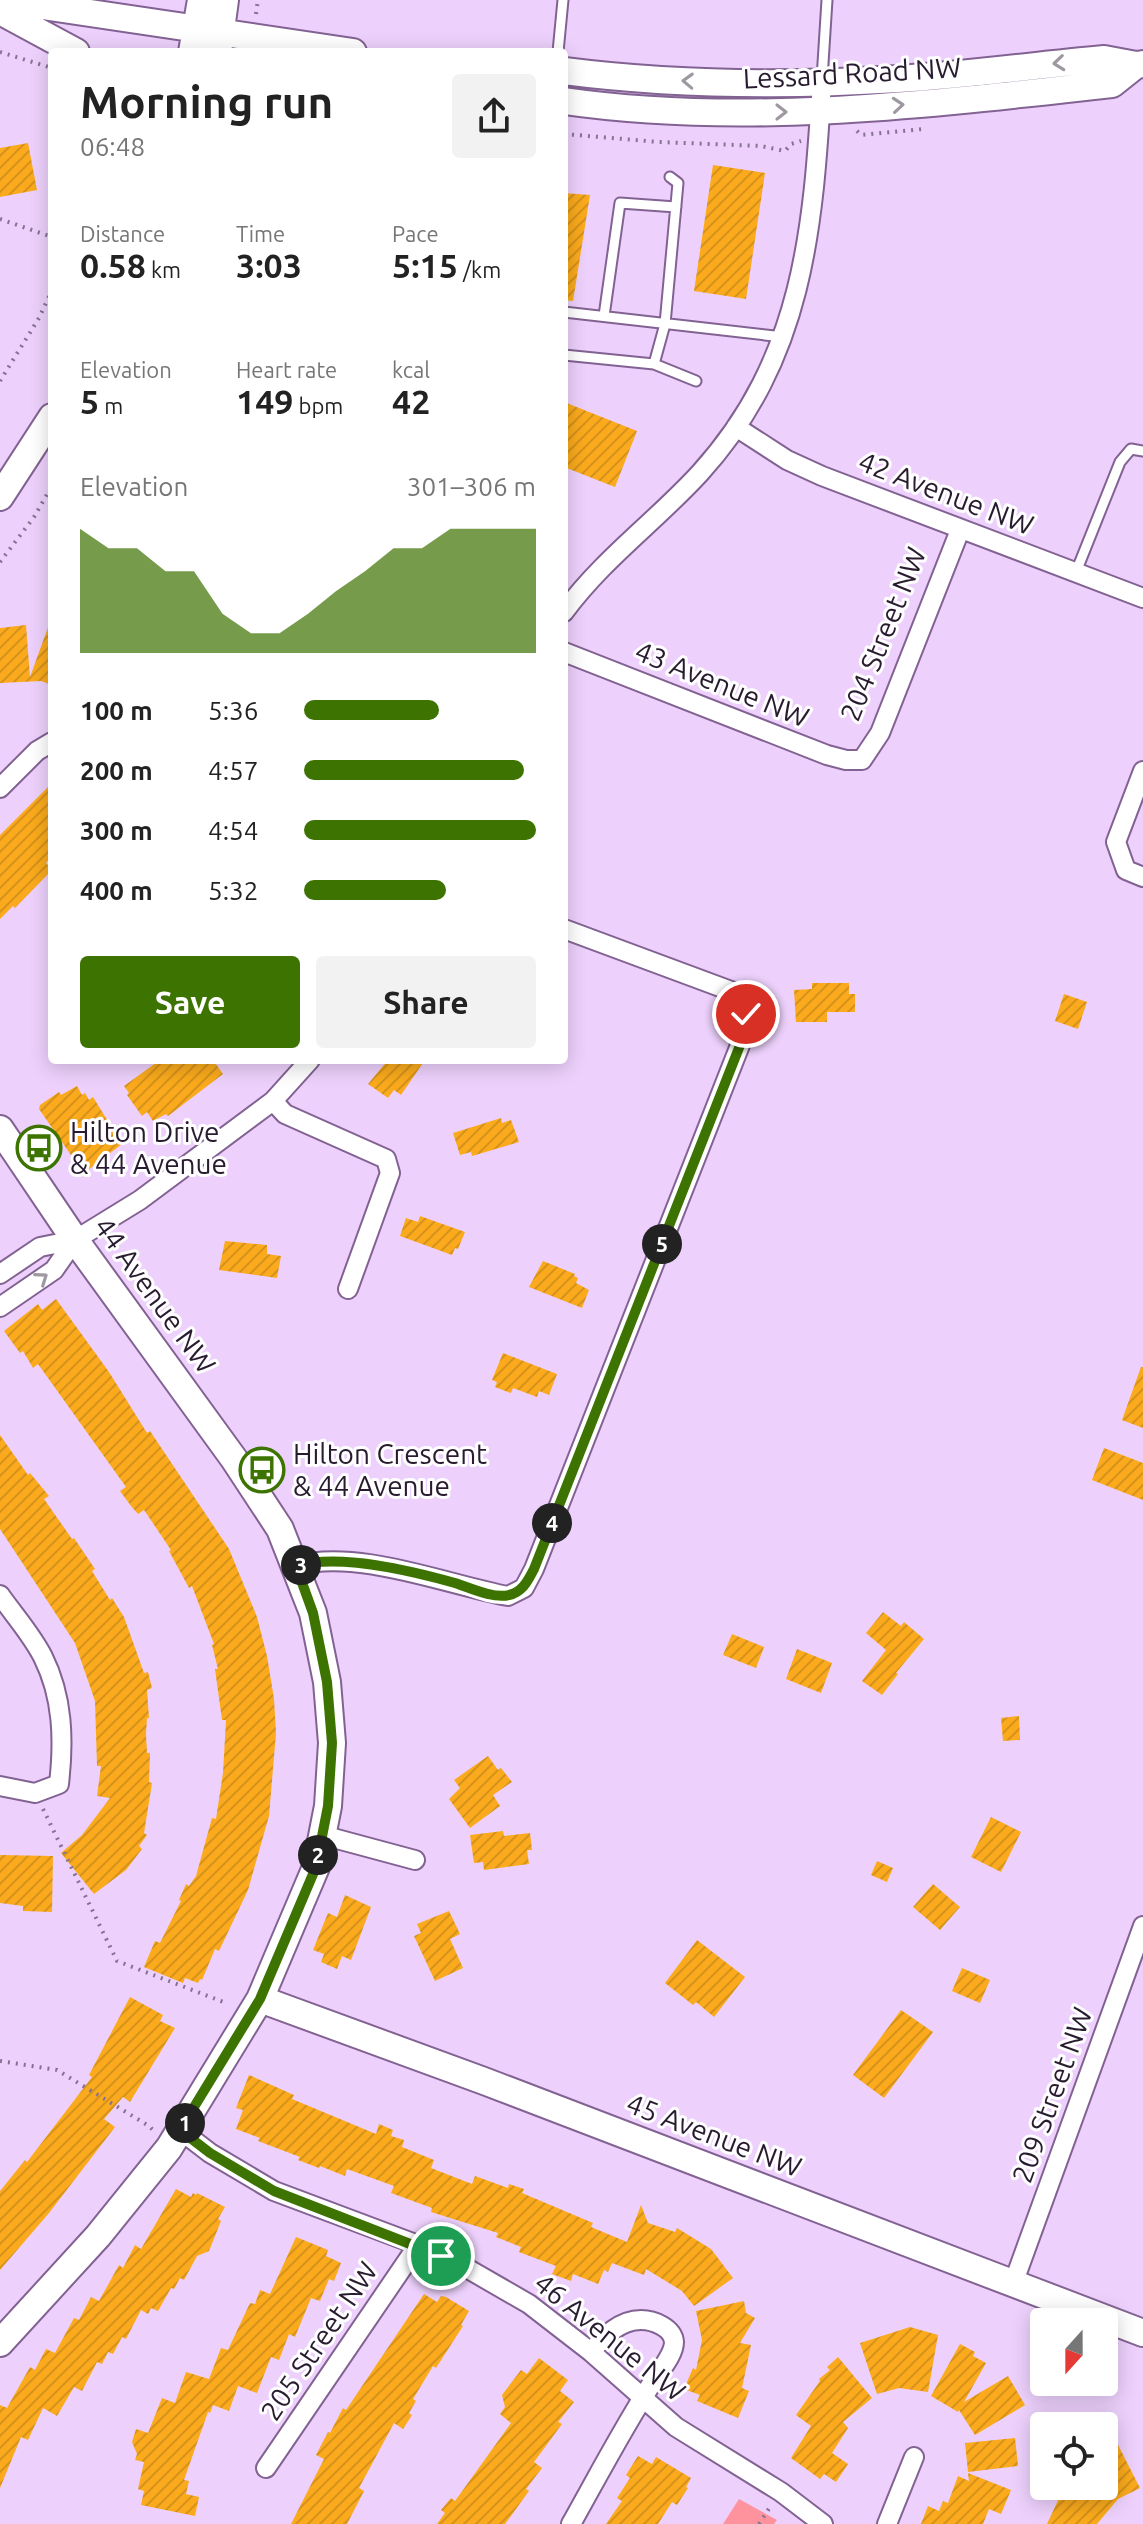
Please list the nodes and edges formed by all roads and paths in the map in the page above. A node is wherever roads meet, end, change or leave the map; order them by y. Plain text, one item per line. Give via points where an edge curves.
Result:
1 (2, 0) edge
2 (88, 0) edge
3 (201, 0) edge
4 (225, 0) edge
5 (563, 0) edge
6 (827, 0) edge
7 (44, 5) junction
8 (0, 11) edge
9 (207, 41) edge
10 (69, 48) edge
11 (300, 48) edge
12 (558, 48) edge
13 (0, 52) edge
14 (1140, 65) edge
15 (48, 67) edge
16 (568, 71) edge
17 (822, 82) junction
18 (568, 101) edge
19 (820, 123) junction
20 (854, 126) dead end
21 (923, 129) dead end
22 (568, 134) edge
23 (670, 177) dead end
24 (676, 207) junction
25 (0, 219) edge
26 (48, 236) edge
27 (48, 299) edge
28 (568, 312) edge
29 (604, 316) junction
30 (665, 324) junction
31 (783, 337) junction
32 (568, 355) edge
33 (654, 364) junction
34 (0, 381) edge
35 (696, 381) dead end
36 (48, 423) edge
37 (736, 427) junction
38 (1143, 451) edge
39 (48, 493) edge
40 (0, 497) edge
41 (960, 530) junction
42 (0, 562) edge
43 (1076, 572) junction
44 (1143, 598) edge
45 (568, 607) edge
46 (568, 654) edge
47 (48, 744) edge
48 (862, 760) joint
49 (1143, 771) edge
50 (0, 788) edge
51 (1143, 877) edge
52 (568, 930) edge
53 (306, 1064) edge
54 (273, 1101) junction
55 (0, 1129) edge
56 (75, 1240) junction
57 (0, 1274) edge
58 (348, 1289) dead end
59 (0, 1307) edge
60 (296, 1566) junction
61 (0, 1595) edge
62 (0, 1786) edge
63 (35, 1793) junction
64 (322, 1835) junction
65 (415, 1860) dead end
66 (1143, 1926) edge
67 (260, 1999) junction
68 (226, 2003) dead end
69 (0, 2061) edge
70 (175, 2139) junction
71 (418, 2245) junction
72 (1013, 2284) junction
73 (1143, 2333) edge
74 (0, 2343) edge
75 (591, 2352) junction
76 (642, 2398) junction
77 (914, 2457) dead end
78 (266, 2468) dead end
79 (571, 2524) edge
80 (823, 2524) edge
81 (887, 2524) edge

1 - 7 street
2 - 7 street
3 - 9 street
4 - 9 street
5 - 12 lane
6 - 17 lane
7 - 9 street
8 - 10 street
9 - 11 street
13 - 15 path
14 -> 17 street, Lessard Road NW via 1104,59
19 -> 14 street, Lessard Road NW via 1112,84
17 -> 16 street, Lessard Road NW via 683,81
17 - 19 street
18 -> 19 street, Lessard Road NW
19 - 22 path via 785,151
19 - 31 street via 815,198
20 - 21 path via 861,135
23 - 24 lane via 678,183
24 - 29 lane via 620,203
24 - 30 lane
25 - 26 path
27 - 34 path
28 - 29 lane
29 - 30 lane
30 - 31 lane
30 - 33 lane
31 - 37 street
32 - 33 lane
33 - 35 lane
36 - 40 street
37 - 41 street, 42 Avenue NW via 803,467
37 - 45 street via 701,471 589,579
38 - 43 lane via 1131,449 1120,462
39 - 42 path
41 - 43 street, 42 Avenue NW
41 - 48 street, 204 Street NW via 880,733
43 - 44 street, 42 Avenue NW
46 - 48 street, 43 Avenue NW via 827,755
47 - 50 street
49 - 51 street via 1116,842 1126,870
52 - 60 street via 731,991 742,1002 746,1030 534,1569 524,1588 508,1596 409,1570 349,1563
53 - 54 street
54 - 56 street via 140,1200
54 - 58 street via 285,1114 386,1159 390,1173
55 - 56 street, 44 Avenue NW
56 - 57 street via 40,1247
59 -> 56 street via 54,1270
56 - 60 street, 44 Avenue NW via 234,1459 280,1529
60 - 64 street via 313,1613 327,1682 332,1743
61 - 63 street via 43,1657 60,1707 64,1747 59,1784
62 - 63 street
63 - 68 path via 117,1961
64 - 65 street
64 - 67 street via 316,1867
66 - 72 street, 209 Street NW
67 - 70 street
67 - 72 street, 45 Avenue NW
69 - 70 path via 57,2070
70 - 71 street, 46 Avenue NW via 274,2191
70 - 74 street via 98,2236
71 - 75 street, 46 Avenue NW via 529,2304
71 - 78 street, 205 Street NW
72 - 73 street, 45 Avenue NW
75 - 76 street, 46 Avenue NW
75 - 76 street via 631,2321 660,2324 670,2333 672,2352
76 - 79 street
76 - 80 street, 46 Avenue NW via 676,2427
77 - 81 street

